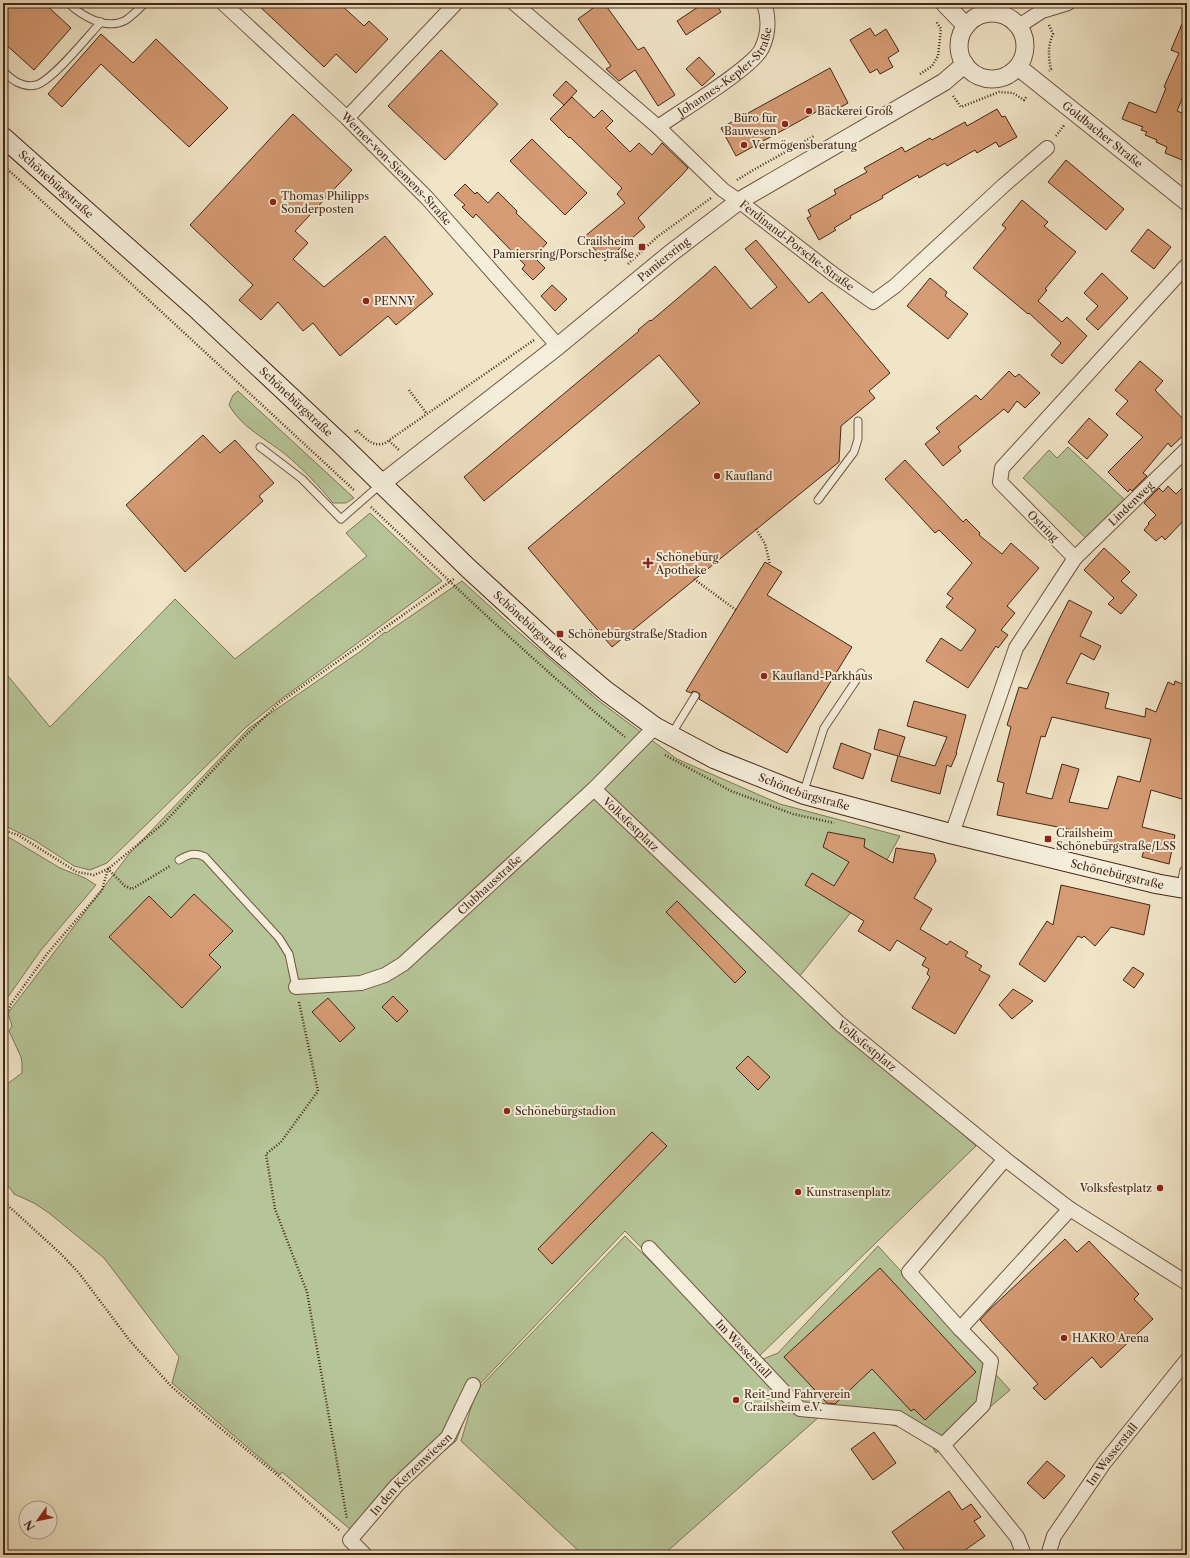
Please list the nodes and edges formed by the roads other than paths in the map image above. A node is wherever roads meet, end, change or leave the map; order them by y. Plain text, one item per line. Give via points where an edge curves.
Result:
1 (68, 3) edge
2 (145, 3) edge
3 (223, 3) edge
4 (456, 3) edge
5 (514, 3) edge
6 (764, 3) edge
7 (1068, 3) edge
8 (946, 4) edge
9 (101, 22) junction
10 (966, 26) junction
11 (1019, 26) junction
12 (965, 64) junction
13 (1018, 67) junction
14 (3, 71) edge
15 (347, 118) junction
16 (658, 127) junction
17 (3, 137) edge
18 (1047, 148) road end
19 (739, 200) junction
20 (1187, 202) edge
21 (1187, 266) edge
22 (558, 346) junction
23 (858, 422) dead end
24 (260, 447) dead end
25 (1187, 449) edge
26 (381, 484) junction
27 (818, 500) dead end
28 (1075, 558) junction
29 (861, 673) dead end
30 (695, 696) dead end
31 (663, 731) junction
32 (594, 789) junction
33 (803, 794) junction
34 (952, 834) junction
35 (179, 860) dead end
36 (1186, 883) edge
37 (296, 987) joint
38 (1005, 1159) junction
39 (1070, 1209) junction
40 (649, 1248) dead end
41 (1187, 1283) edge
42 (960, 1329) junction
43 (1187, 1360) edge
44 (472, 1385) dead end
45 (943, 1445) junction
46 (366, 1555) edge
47 (1024, 1555) edge
48 (1048, 1555) edge

1 - 9 lane via 88,19
2 - 9 lane via 124,20 114,23
3 - 15 street, Werner-von-Siemens-Straße
4 - 15 street
5 - 16 street, Ferdinand-Porsche-Straße
6 - 16 street, Johannes-Kepler-Straße via 768,23 762,49 748,64
7 - 11 street via 1042,11
8 - 10 street
9 - 14 lane via 49,78 36,85 24,85 12,80
10 - 11 street via 975,17 999,13 1011,18
10 - 12 street via 960,38 960,52
11 - 13 street via 1025,47
12 - 13 street via 974,73 985,78 997,79
12 - 19 street, Pamiersring via 944,82
13 - 20 street, Goldbacher Straße
15 - 22 street, Werner-von-Siemens-Straße via 427,198
16 - 19 street, Ferdinand-Porsche-Straße via 723,190
17 - 26 main road, Schönebürgstraße via 198,310 342,444
18 - 19 street, Ferdinand-Porsche-Straße via 895,286 873,302
19 - 22 street, Pamiersring
21 - 28 street, Ostring via 1002,468 1000,482
22 - 26 street, Pamiersring
23 - 27 lane via 858,439 854,452
24 - 26 lane via 302,479 341,518
25 - 28 street, Lindenweg
26 - 31 main road, Schönebürgstraße via 555,648 606,690
28 - 34 street via 1016,648
29 - 33 lane via 824,728
30 - 31 lane
31 - 32 street, Clubhausstraße via 637,746
31 - 33 main road, Schönebürgstraße via 715,759
32 - 37 street, Clubhausstraße via 403,964 385,975 361,982
32 - 38 street, Volksfestplatz via 838,1023
33 - 34 main road, Schönebürgstraße
34 - 36 main road, Schönebürgstraße via 1158,884
35 - 37 lane via 197,853 205,857 279,938 289,954
38 - 39 street, Volksfestplatz
38 - 42 street via 909,1272
39 - 41 street, Volksfestplatz
39 - 42 street
40 - 45 street, Im Wasserstall via 800,1409 898,1418
42 - 45 street via 991,1361 982,1405
43 - 48 street, Im Wasserstall via 1104,1463 1054,1536
44 - 46 street, In den Kerzenwiesen via 448,1437 397,1485 350,1540
45 - 47 street, Im Wasserstall via 1017,1537

